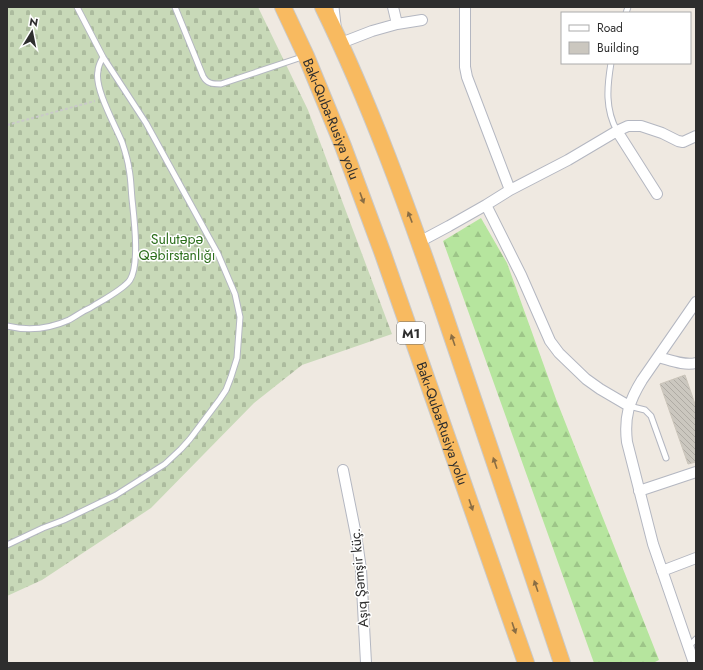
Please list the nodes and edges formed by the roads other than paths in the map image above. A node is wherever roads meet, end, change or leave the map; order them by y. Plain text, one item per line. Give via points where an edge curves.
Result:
1 (77, 7) edge
2 (175, 7) edge
3 (283, 7) edge
4 (323, 7) edge
5 (336, 7) edge
6 (393, 7) edge
7 (465, 7) edge
8 (422, 20) dead end
9 (397, 24) junction
10 (341, 43) junction
11 (306, 56) junction
12 (103, 57) junction
13 (611, 64) edge
14 (617, 131) junction
15 (696, 136) edge
16 (510, 190) junction
17 (658, 194) dead end
18 (486, 205) junction
19 (419, 242) junction
20 (696, 302) edge
21 (7, 326) edge
22 (658, 357) junction
23 (696, 363) edge
24 (629, 406) junction
25 (666, 458) dead end
26 (342, 470) dead end
27 (696, 472) edge
28 (639, 491) junction
29 (7, 546) edge
30 (696, 558) edge
31 (662, 571) junction
32 (696, 639) edge
33 (688, 647) junction
34 (694, 661) edge
35 (366, 663) edge
36 (526, 663) edge
37 (562, 663) edge

1 - 12 lane
2 - 11 lane via 208,83 221,84
3 - 11 highway, Bakı-Quba-Rusiya yolu / M1
4 - 10 highway, M1
5 - 10 lane
6 - 9 street
7 - 16 street via 467,77
8 - 9 street
9 - 10 street
19 -> 10 highway, M1
11 -> 36 highway, Bakı-Quba-Rusiya yolu / M1 via 380,247
12 - 21 lane via 97,72 98,83 130,170 136,244 133,272 125,285 69,320 48,327 30,329
12 - 29 lane via 146,124 221,261 236,294 240,317 237,358 226,390 220,399 190,439 165,464 116,495
13 - 14 lane via 608,106
14 - 15 street via 628,126 641,126 683,142
14 - 16 street
14 - 17 street
16 - 18 street
18 - 19 street
18 - 24 street via 554,347 586,379
37 -> 19 highway, M1
20 - 22 street
22 - 23 street via 676,362
22 - 24 street via 638,386
24 - 25 lane via 645,410 651,416
24 - 28 street via 627,442
26 - 35 street, Aşıq Şəmşir küç. via 361,569
27 - 28 street
28 - 31 street
30 - 31 street
31 - 33 street
32 - 33 lane
33 - 34 street

